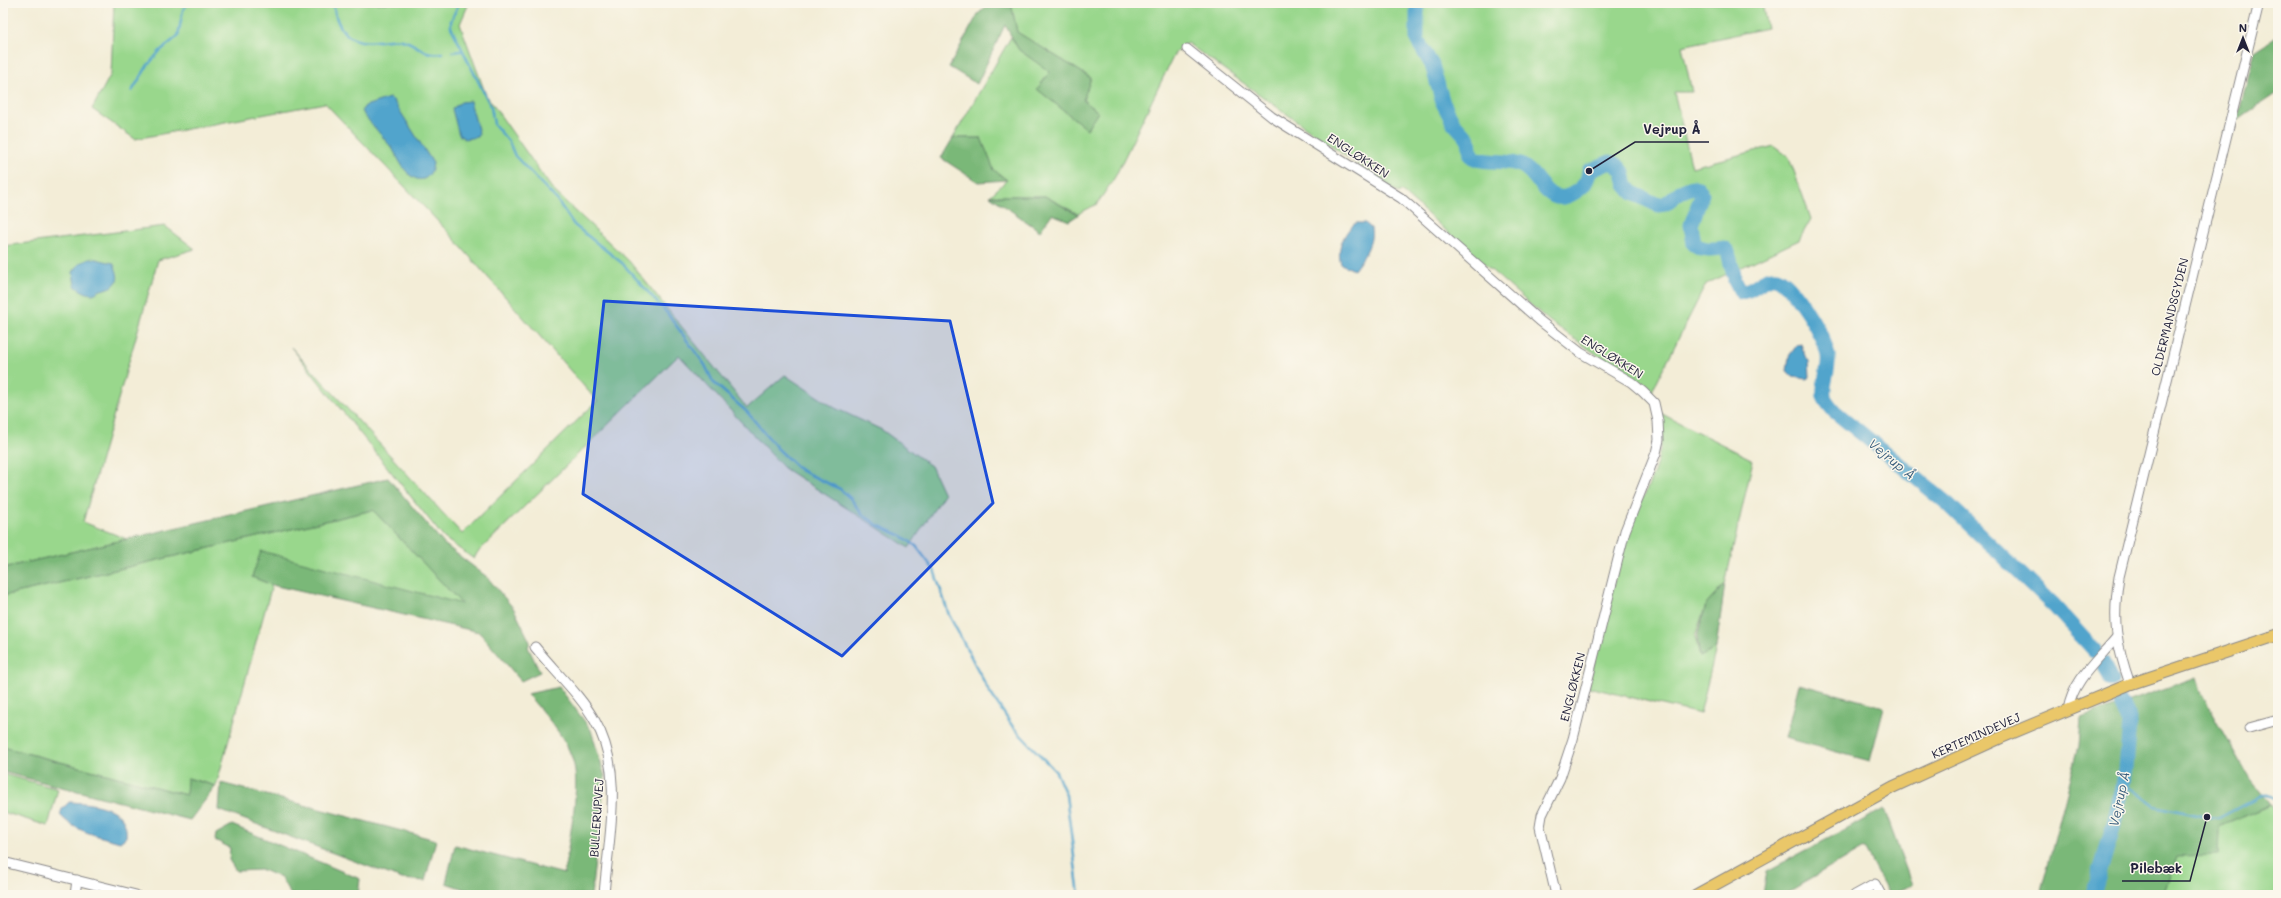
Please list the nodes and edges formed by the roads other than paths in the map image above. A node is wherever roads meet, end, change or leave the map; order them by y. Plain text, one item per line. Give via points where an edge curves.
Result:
1 (2259, 3) edge
2 (1187, 49) dead end
3 (2278, 634) edge
4 (2116, 638) junction
5 (535, 647) dead end
6 (2130, 684) junction
7 (2068, 710) junction
8 (2278, 720) edge
9 (2249, 728) dead end
10 (3, 862) edge
11 (77, 880) junction
12 (1696, 894) edge
13 (75, 895) edge
14 (136, 895) edge
15 (604, 895) edge
16 (1556, 895) edge
17 (1855, 895) edge
18 (1881, 895) edge

1 - 4 street, OLDERMANDSGYDEN via 2119,577 2115,604
2 - 16 street, ENGLØKKEN via 1272,117 1401,198 1540,321 1581,353 1632,382 1654,404 1659,440 1656,453 1625,531 1573,739 1556,789 1542,815 1540,827
3 - 6 main road, KERTEMINDEVEJ
4 - 6 street, OLDERMANDSGYDEN
4 - 7 street via 2077,683 2070,696
5 - 15 street, BULLERUPVEJ via 586,707 608,750 612,787
6 - 7 main road, KERTEMINDEVEJ
7 - 12 main road, KERTEMINDEVEJ via 1893,787
8 - 9 street
10 - 11 street
11 - 13 street
11 - 14 street
17 - 18 street via 1875,884

